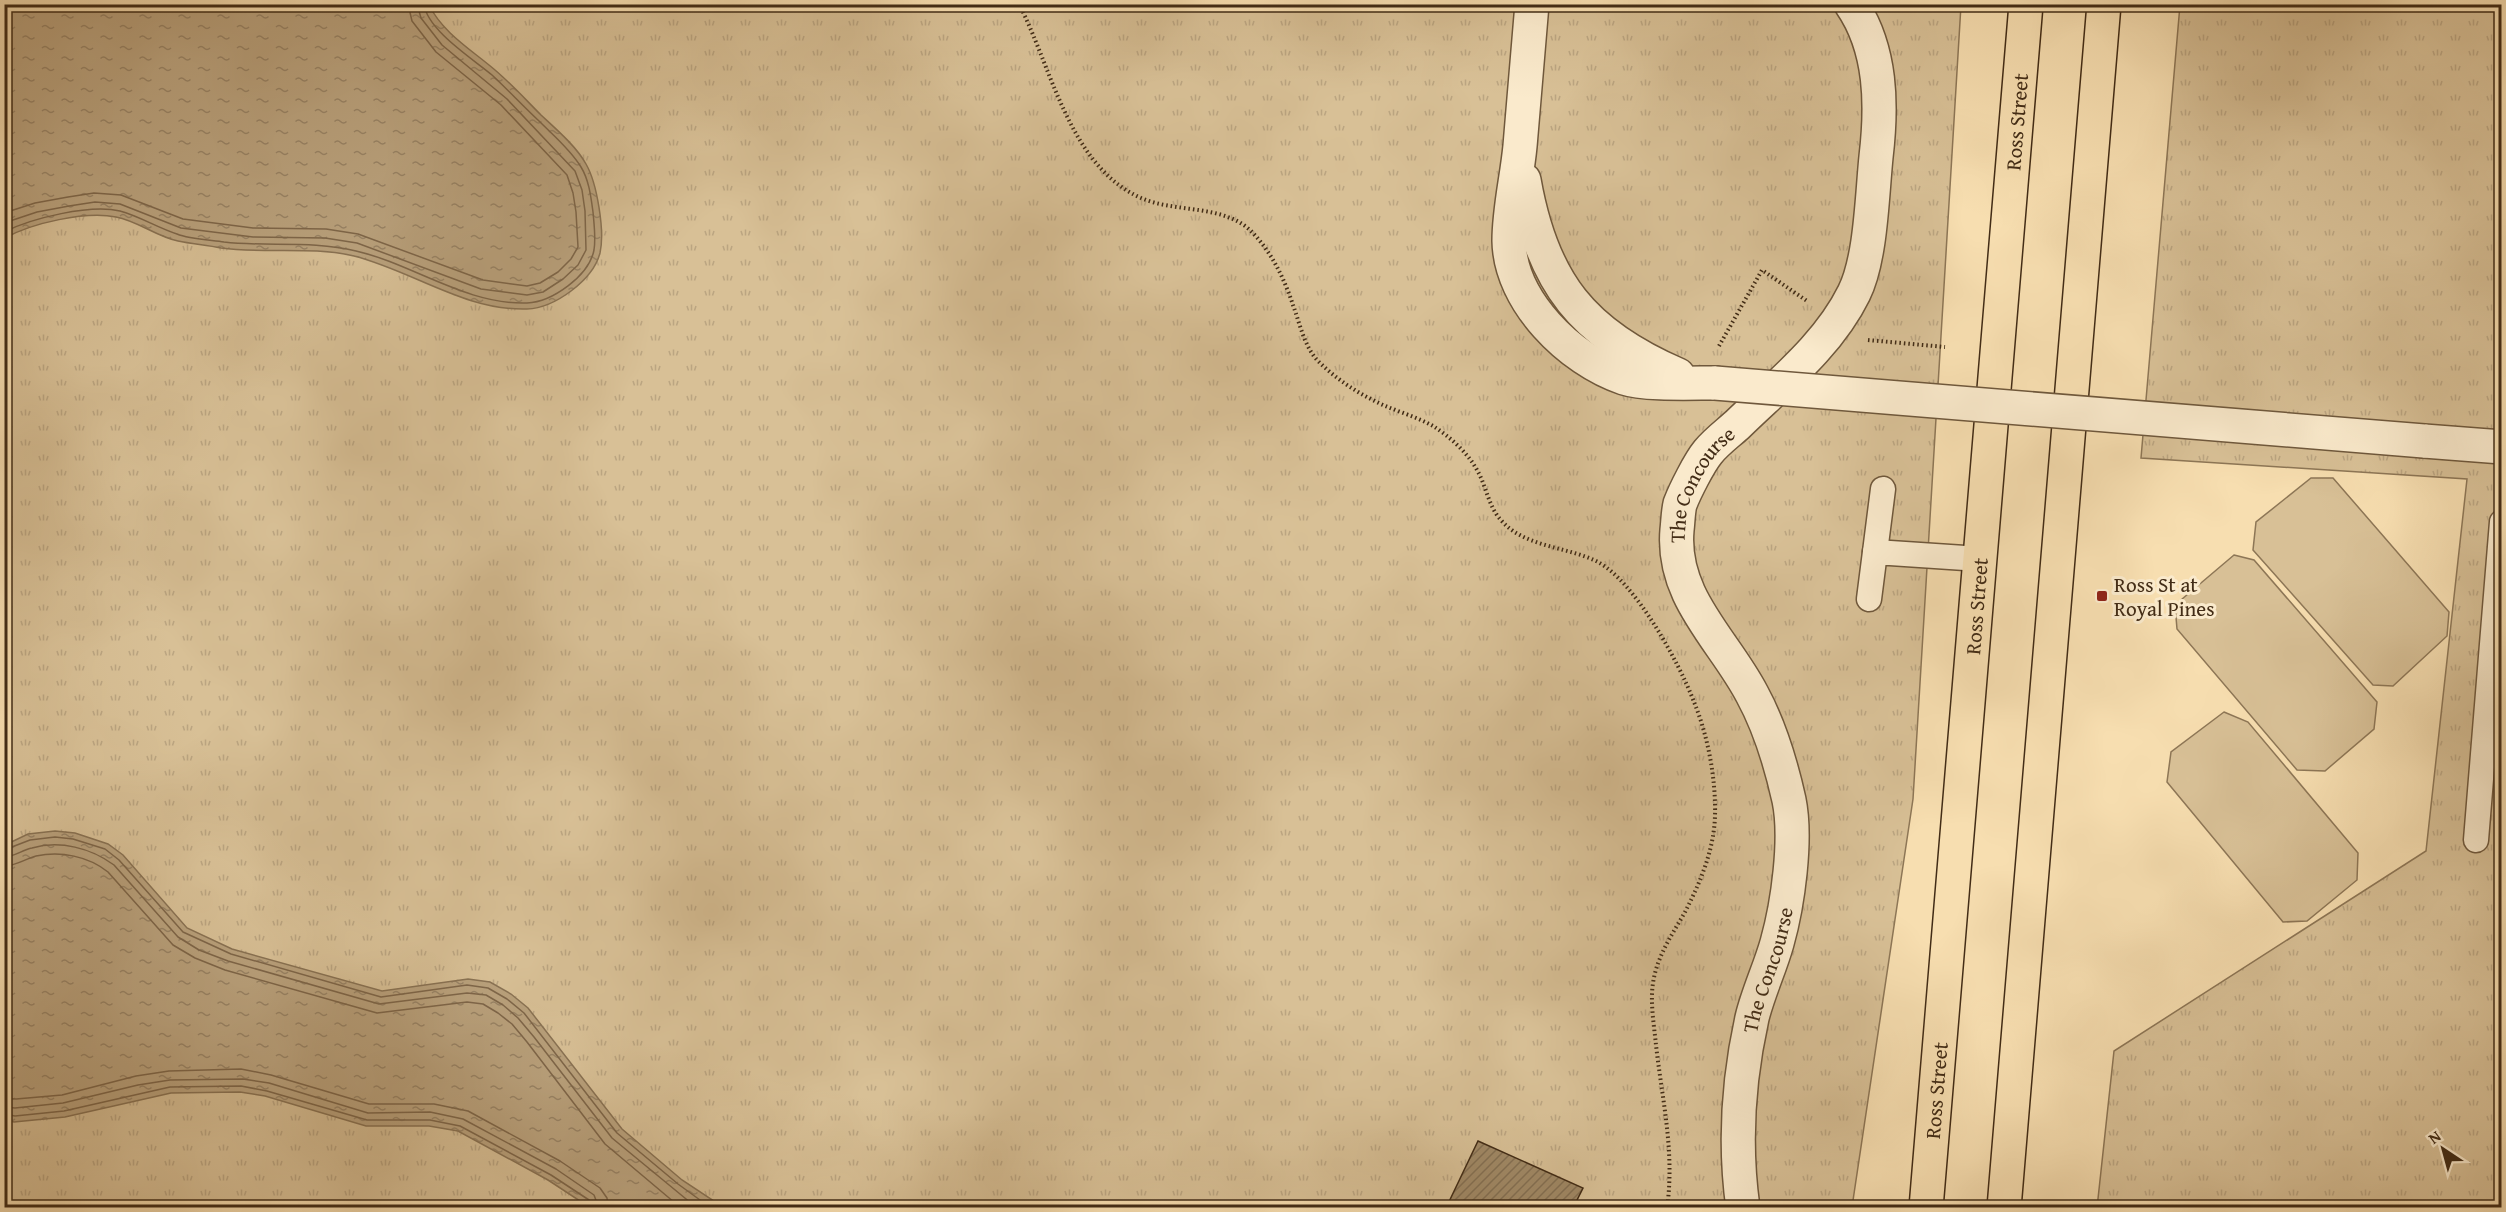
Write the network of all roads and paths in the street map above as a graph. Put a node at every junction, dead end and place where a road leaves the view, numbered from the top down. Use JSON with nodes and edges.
{"nodes":[{"id":1,"x":1019,"y":4,"type":"edge"},
{"id":2,"x":1532,"y":4,"type":"edge"},
{"id":3,"x":1851,"y":4,"type":"edge"},
{"id":4,"x":2026,"y":4,"type":"edge"},
{"id":5,"x":2104,"y":4,"type":"edge"},
{"id":6,"x":1810,"y":303,"type":"dead end"},
{"id":7,"x":1858,"y":340,"type":"dead end"},
{"id":8,"x":1945,"y":347,"type":"dead end"},
{"id":9,"x":1718,"y":349,"type":"dead end"},
{"id":10,"x":2502,"y":447,"type":"edge"},
{"id":11,"x":1883,"y":489,"type":"dead end"},
{"id":12,"x":2502,"y":522,"type":"edge"},
{"id":13,"x":1875,"y":552,"type":"junction"},
{"id":14,"x":1980,"y":559,"type":"junction"},
{"id":15,"x":1869,"y":599,"type":"dead end"},
{"id":16,"x":2476,"y":840,"type":"dead end"},
{"id":17,"x":1667,"y":1208,"type":"edge"},
{"id":18,"x":1743,"y":1208,"type":"edge"},
{"id":19,"x":1926,"y":1208,"type":"edge"},
{"id":20,"x":2004,"y":1208,"type":"edge"}],
"edges":[{"from":1,"to":17,"type":"path"},
{"from":2,"to":10,"type":"street","bridge":true},
{"from":3,"to":18,"type":"street","name":"The Concourse"},
{"from":4,"to":14,"type":"main road","name":"Ross Street"},
{"from":5,"to":20,"type":"main road"},
{"from":6,"to":9,"type":"path"},
{"from":7,"to":8,"type":"path"},
{"from":11,"to":13,"type":"lane"},
{"from":12,"to":16,"type":"lane"},
{"from":13,"to":14,"type":"lane"},
{"from":13,"to":15,"type":"lane"},
{"from":14,"to":19,"type":"main road","name":"Ross Street"}]}
